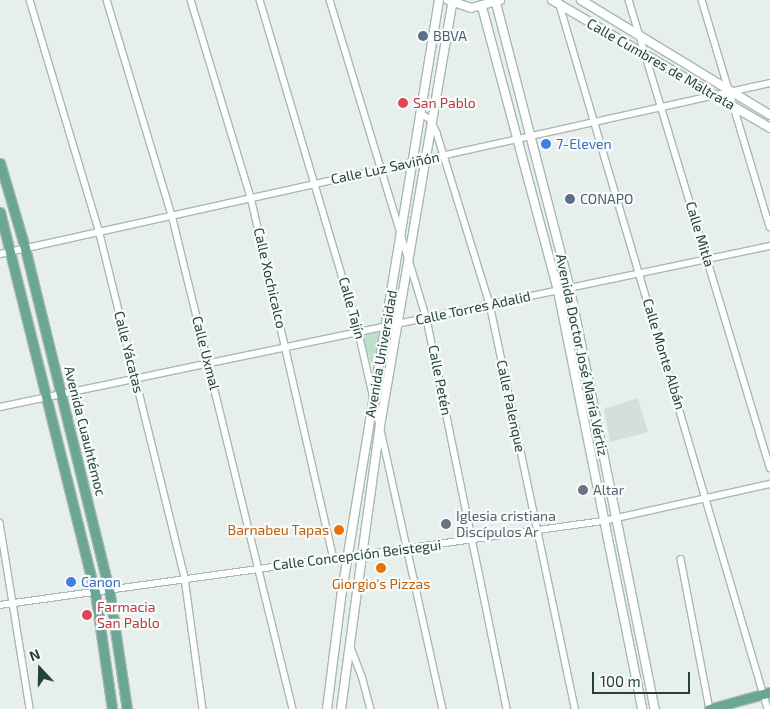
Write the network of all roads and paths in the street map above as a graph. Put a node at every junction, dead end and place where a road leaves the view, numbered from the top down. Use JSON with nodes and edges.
{"nodes":[{"id":1,"x":30,"y":0,"type":"edge"},
{"id":2,"x":107,"y":0,"type":"edge"},
{"id":3,"x":191,"y":0,"type":"edge"},
{"id":4,"x":260,"y":0,"type":"edge"},
{"id":5,"x":330,"y":0,"type":"edge"},
{"id":6,"x":439,"y":0,"type":"edge"},
{"id":7,"x":581,"y":0,"type":"edge"},
{"id":8,"x":629,"y":0,"type":"edge"},
{"id":9,"x":702,"y":0,"type":"edge"},
{"id":10,"x":557,"y":1,"type":"edge"},
{"id":11,"x":450,"y":2,"type":"edge"},
{"id":12,"x":498,"y":2,"type":"edge"},
{"id":13,"x":482,"y":7,"type":"junction"},
{"id":14,"x":640,"y":36,"type":"junction"},
{"id":15,"x":646,"y":54,"type":"junction"},
{"id":16,"x":770,"y":83,"type":"edge"},
{"id":17,"x":729,"y":90,"type":"junction"},
{"id":18,"x":716,"y":94,"type":"junction"},
{"id":19,"x":733,"y":105,"type":"junction"},
{"id":20,"x":660,"y":106,"type":"junction"},
{"id":21,"x":420,"y":113,"type":"junction"},
{"id":22,"x":770,"y":114,"type":"edge"},
{"id":23,"x":430,"y":120,"type":"junction"},
{"id":24,"x":595,"y":122,"type":"junction"},
{"id":25,"x":770,"y":128,"type":"edge"},
{"id":26,"x":530,"y":136,"type":"junction"},
{"id":27,"x":518,"y":139,"type":"junction"},
{"id":28,"x":445,"y":155,"type":"junction"},
{"id":29,"x":424,"y":159,"type":"junction"},
{"id":30,"x":414,"y":162,"type":"junction"},
{"id":31,"x":0,"y":163,"type":"edge"},
{"id":32,"x":380,"y":169,"type":"junction"},
{"id":33,"x":316,"y":183,"type":"junction"},
{"id":34,"x":251,"y":197,"type":"junction"},
{"id":35,"x":0,"y":212,"type":"edge"},
{"id":36,"x":172,"y":215,"type":"junction"},
{"id":37,"x":770,"y":227,"type":"edge"},
{"id":38,"x":99,"y":230,"type":"junction"},
{"id":39,"x":401,"y":233,"type":"junction"},
{"id":40,"x":770,"y":246,"type":"edge"},
{"id":41,"x":26,"y":248,"type":"junction"},
{"id":42,"x":12,"y":251,"type":"junction"},
{"id":43,"x":0,"y":254,"type":"edge"},
{"id":44,"x":408,"y":257,"type":"junction"},
{"id":45,"x":708,"y":260,"type":"junction"},
{"id":46,"x":640,"y":274,"type":"junction"},
{"id":47,"x":570,"y":288,"type":"junction"},
{"id":48,"x":558,"y":291,"type":"junction"},
{"id":49,"x":490,"y":304,"type":"junction"},
{"id":50,"x":427,"y":318,"type":"junction"},
{"id":51,"x":397,"y":324,"type":"junction"},
{"id":52,"x":386,"y":327,"type":"junction"},
{"id":53,"x":359,"y":332,"type":"junction"},
{"id":54,"x":286,"y":347,"type":"junction"},
{"id":55,"x":208,"y":362,"type":"junction"},
{"id":56,"x":136,"y":380,"type":"junction"},
{"id":57,"x":374,"y":394,"type":"junction"},
{"id":58,"x":62,"y":395,"type":"junction"},
{"id":59,"x":48,"y":398,"type":"junction"},
{"id":60,"x":0,"y":407,"type":"edge"},
{"id":61,"x":380,"y":426,"type":"junction"},
{"id":62,"x":770,"y":468,"type":"edge"},
{"id":63,"x":770,"y":484,"type":"edge"},
{"id":64,"x":708,"y":499,"type":"junction"},
{"id":65,"x":616,"y":519,"type":"junction"},
{"id":66,"x":603,"y":521,"type":"junction"},
{"id":67,"x":0,"y":523,"type":"edge"},
{"id":68,"x":537,"y":531,"type":"junction"},
{"id":69,"x":472,"y":541,"type":"junction"},
{"id":70,"x":406,"y":550,"type":"junction"},
{"id":71,"x":348,"y":556,"type":"junction"},
{"id":72,"x":361,"y":556,"type":"junction"},
{"id":73,"x":334,"y":559,"type":"junction"},
{"id":74,"x":681,"y":559,"type":"dead end"},
{"id":75,"x":260,"y":567,"type":"junction"},
{"id":76,"x":185,"y":578,"type":"junction"},
{"id":77,"x":109,"y":589,"type":"junction"},
{"id":78,"x":95,"y":592,"type":"junction"},
{"id":79,"x":15,"y":603,"type":"junction"},
{"id":80,"x":0,"y":605,"type":"edge"},
{"id":81,"x":350,"y":645,"type":"junction"},
{"id":82,"x":768,"y":692,"type":"edge"},
{"id":83,"x":30,"y":709,"type":"edge"},
{"id":84,"x":112,"y":709,"type":"edge"},
{"id":85,"x":127,"y":709,"type":"edge"},
{"id":86,"x":202,"y":709,"type":"edge"},
{"id":87,"x":292,"y":709,"type":"edge"},
{"id":88,"x":327,"y":709,"type":"edge"},
{"id":89,"x":341,"y":709,"type":"edge"},
{"id":90,"x":371,"y":709,"type":"edge"},
{"id":91,"x":443,"y":709,"type":"edge"},
{"id":92,"x":507,"y":709,"type":"edge"},
{"id":93,"x":575,"y":709,"type":"edge"},
{"id":94,"x":642,"y":709,"type":"edge"},
{"id":95,"x":655,"y":709,"type":"edge"},
{"id":96,"x":712,"y":709,"type":"edge"},
{"id":97,"x":768,"y":709,"type":"edge"}],
"edges":[{"from":1,"to":38,"type":"street","name":"Calle Yácatas"},
{"from":2,"to":36,"type":"street","name":"Calle Uxmal"},
{"from":3,"to":34,"type":"street","name":"Calle Xochicalco"},
{"from":4,"to":33,"type":"street","name":"Calle Tajín"},
{"from":5,"to":32,"type":"street","name":"Calle Petén"},
{"from":6,"to":21,"type":"main road","name":"Avenida Universidad"},
{"from":7,"to":14,"type":"main road","name":"Calle Cumbres de Maltrata"},
{"from":8,"to":14,"type":"street","name":"Calle Mitla"},
{"from":9,"to":17,"type":"street"},
{"from":10,"to":15,"type":"main road","name":"Calle Cumbres de Maltrata"},
{"from":10,"to":24,"type":"street","name":"Calle Monte Albán"},
{"from":11,"to":13,"type":"main road"},
{"from":11,"to":23,"type":"main road","name":"Avenida Universidad"},
{"from":12,"to":13,"type":"main road"},
{"from":12,"to":26,"type":"main road","name":"Avenida Doctor José María Vértiz"},
{"from":13,"to":27,"type":"main road","name":"Avenida Doctor José María Vértiz"},
{"from":14,"to":15,"type":"street","name":"Calle Mitla"},
{"from":14,"to":17,"type":"main road","name":"Calle Cumbres de Maltrata"},
{"from":15,"to":18,"type":"main road","name":"Calle Cumbres de Maltrata"},
{"from":15,"to":20,"type":"street","name":"Calle Mitla"},
{"from":16,"to":17,"type":"street","name":"Calle Luz Saviñón"},
{"from":17,"to":18,"type":"street","name":"Calle Luz Saviñón"},
{"from":17,"to":19,"type":"street"},
{"from":17,"to":22,"type":"main road","name":"Calle Cumbres de Maltrata"},
{"from":18,"to":19,"type":"main road","name":"Calle Cumbres de Maltrata"},
{"from":18,"to":20,"type":"street","name":"Calle Luz Saviñón"},
{"from":19,"to":25,"type":"main road","name":"Calle Cumbres de Maltrata"},
{"from":19,"to":37,"type":"street"},
{"from":20,"to":24,"type":"street","name":"Calle Luz Saviñón"},
{"from":20,"to":45,"type":"street","name":"Calle Mitla"},
{"from":21,"to":23,"type":"street"},
{"from":21,"to":30,"type":"main road","name":"Avenida Universidad"},
{"from":23,"to":28,"type":"street","name":"Calle Palenque"},
{"from":23,"to":29,"type":"main road","name":"Avenida Universidad"},
{"from":24,"to":26,"type":"street","name":"Calle Luz Saviñón"},
{"from":24,"to":46,"type":"street","name":"Calle Monte Albán"},
{"from":26,"to":27,"type":"street","name":"Calle Luz Saviñón"},
{"from":26,"to":47,"type":"main road","name":"Avenida Doctor José María Vértiz"},
{"from":27,"to":28,"type":"street","name":"Calle Luz Saviñón"},
{"from":27,"to":48,"type":"main road","name":"Avenida Doctor José María Vértiz"},
{"from":28,"to":29,"type":"street","name":"Calle Luz Saviñón"},
{"from":28,"to":49,"type":"street","name":"Calle Palenque"},
{"from":29,"to":30,"type":"street","name":"Calle Luz Saviñón"},
{"from":29,"to":44,"type":"main road","name":"Avenida Universidad"},
{"from":30,"to":32,"type":"street","name":"Calle Luz Saviñón"},
{"from":30,"to":39,"type":"main road","name":"Avenida Universidad"},
{"from":31,"to":41,"type":"main road","name":"Avenida Cuauhtémoc"},
{"from":32,"to":33,"type":"street","name":"Calle Luz Saviñón"},
{"from":32,"to":39,"type":"street","name":"Calle Petén"},
{"from":33,"to":34,"type":"street","name":"Calle Luz Saviñón"},
{"from":33,"to":53,"type":"street","name":"Calle Tajín"},
{"from":34,"to":36,"type":"street","name":"Calle Luz Saviñón"},
{"from":34,"to":54,"type":"street","name":"Calle Xochicalco"},
{"from":35,"to":42,"type":"main road","name":"Avenida Cuauhtémoc"},
{"from":36,"to":38,"type":"street","name":"Calle Luz Saviñón"},
{"from":36,"to":55,"type":"street","name":"Calle Uxmal"},
{"from":38,"to":41,"type":"street","name":"Calle Luz Saviñón"},
{"from":38,"to":56,"type":"street","name":"Calle Yácatas"},
{"from":39,"to":44,"type":"street","name":"Calle Petén"},
{"from":39,"to":52,"type":"main road","name":"Avenida Universidad"},
{"from":40,"to":45,"type":"street","name":"Calle Torres Adalid"},
{"from":41,"to":42,"type":"street","name":"Calle Luz Saviñón"},
{"from":41,"to":58,"type":"main road","name":"Avenida Cuauhtémoc"},
{"from":42,"to":43,"type":"street","name":"Calle Luz Saviñón"},
{"from":42,"to":59,"type":"main road","name":"Avenida Cuauhtémoc"},
{"from":44,"to":50,"type":"street","name":"Calle Petén"},
{"from":44,"to":51,"type":"main road","name":"Avenida Universidad"},
{"from":45,"to":46,"type":"street","name":"Calle Torres Adalid"},
{"from":45,"to":62,"type":"street","name":"Calle Mitla"},
{"from":46,"to":47,"type":"street","name":"Calle Torres Adalid"},
{"from":46,"to":64,"type":"street","name":"Calle Monte Albán"},
{"from":47,"to":48,"type":"street","name":"Calle Torres Adalid"},
{"from":47,"to":65,"type":"main road","name":"Avenida Doctor José María Vértiz"},
{"from":48,"to":49,"type":"street","name":"Calle Torres Adalid"},
{"from":48,"to":66,"type":"main road","name":"Avenida Doctor José María Vértiz"},
{"from":49,"to":50,"type":"street","name":"Calle Torres Adalid"},
{"from":49,"to":68,"type":"street","name":"Calle Palenque"},
{"from":50,"to":51,"type":"street","name":"Calle Torres Adalid"},
{"from":50,"to":69,"type":"street","name":"Calle Petén"},
{"from":51,"to":52,"type":"street","name":"Calle Torres Adalid"},
{"from":51,"to":61,"type":"main road","name":"Avenida Universidad"},
{"from":52,"to":53,"type":"street","name":"Calle Torres Adalid"},
{"from":52,"to":57,"type":"main road","name":"Avenida Universidad"},
{"from":53,"to":54,"type":"street","name":"Calle Torres Adalid"},
{"from":53,"to":57,"type":"street","name":"Calle Tajín"},
{"from":54,"to":55,"type":"street","name":"Calle Torres Adalid"},
{"from":54,"to":73,"type":"street","name":"Calle Xochicalco"},
{"from":55,"to":56,"type":"street","name":"Calle Torres Adalid"},
{"from":55,"to":75,"type":"street","name":"Calle Uxmal"},
{"from":56,"to":58,"type":"street","name":"Calle Torres Adalid"},
{"from":56,"to":76,"type":"street","name":"Calle Yácatas"},
{"from":57,"to":61,"type":"street","name":"Calle Tajín"},
{"from":57,"to":71,"type":"main road","name":"Avenida Universidad"},
{"from":58,"to":59,"type":"street","name":"Calle Torres Adalid"},
{"from":58,"to":77,"type":"main road","name":"Avenida Cuauhtémoc"},
{"from":59,"to":60,"type":"street","name":"Calle Torres Adalid"},
{"from":59,"to":78,"type":"main road","name":"Avenida Cuauhtémoc"},
{"from":61,"to":70,"type":"street","name":"Calle Tajín"},
{"from":61,"to":72,"type":"main road","name":"Avenida Universidad"},
{"from":63,"to":64,"type":"street","name":"Calle Concepción Beistegui"},
{"from":64,"to":65,"type":"street","name":"Calle Concepción Beistegui"},
{"from":64,"to":82,"type":"street","name":"Calle Monte Albán"},
{"from":65,"to":66,"type":"street","name":"Calle Concepción Beistegui"},
{"from":65,"to":95,"type":"main road","name":"Avenida Doctor José María Vértiz"},
{"from":66,"to":68,"type":"street","name":"Calle Concepción Beistegui"},
{"from":66,"to":94,"type":"main road","name":"Avenida Doctor José María Vértiz"},
{"from":67,"to":79,"type":"street"},
{"from":68,"to":69,"type":"street","name":"Calle Concepción Beistegui"},
{"from":68,"to":93,"type":"street","name":"Calle Palenque"},
{"from":69,"to":70,"type":"street","name":"Calle Concepción Beistegui"},
{"from":69,"to":92,"type":"street","name":"Calle Petén"},
{"from":70,"to":72,"type":"street","name":"Calle Concepción Beistegui"},
{"from":70,"to":91,"type":"street","name":"Calle Tajín"},
{"from":71,"to":72,"type":"street","name":"Calle Concepción Beistegui"},
{"from":71,"to":73,"type":"street","name":"Calle Concepción Beistegui"},
{"from":71,"to":88,"type":"main road","name":"Avenida Universidad"},
{"from":72,"to":81,"type":"main road","name":"Avenida Universidad"},
{"from":73,"to":75,"type":"street","name":"Calle Concepción Beistegui"},
{"from":74,"to":96,"type":"street"},
{"from":75,"to":76,"type":"street","name":"Calle Concepción Beistegui"},
{"from":75,"to":87,"type":"street","name":"Calle Uxmal"},
{"from":76,"to":77,"type":"street","name":"Calle Concepción Beistegui"},
{"from":76,"to":86,"type":"street","name":"Calle Yácatas"},
{"from":77,"to":78,"type":"street","name":"Calle Concepción Beistegui"},
{"from":77,"to":85,"type":"main road","name":"Avenida Cuauhtémoc"},
{"from":78,"to":79,"type":"street","name":"Calle Concepción Beistegui"},
{"from":78,"to":84,"type":"main road","name":"Avenida Cuauhtémoc"},
{"from":79,"to":80,"type":"street","name":"Calle Concepción Beistegui"},
{"from":79,"to":83,"type":"street"},
{"from":81,"to":89,"type":"main road","name":"Avenida Universidad"},
{"from":81,"to":90,"type":"street"},
{"from":82,"to":96,"type":"main road"},
{"from":82,"to":97,"type":"street","name":"Calle Monte Albán"}]}
